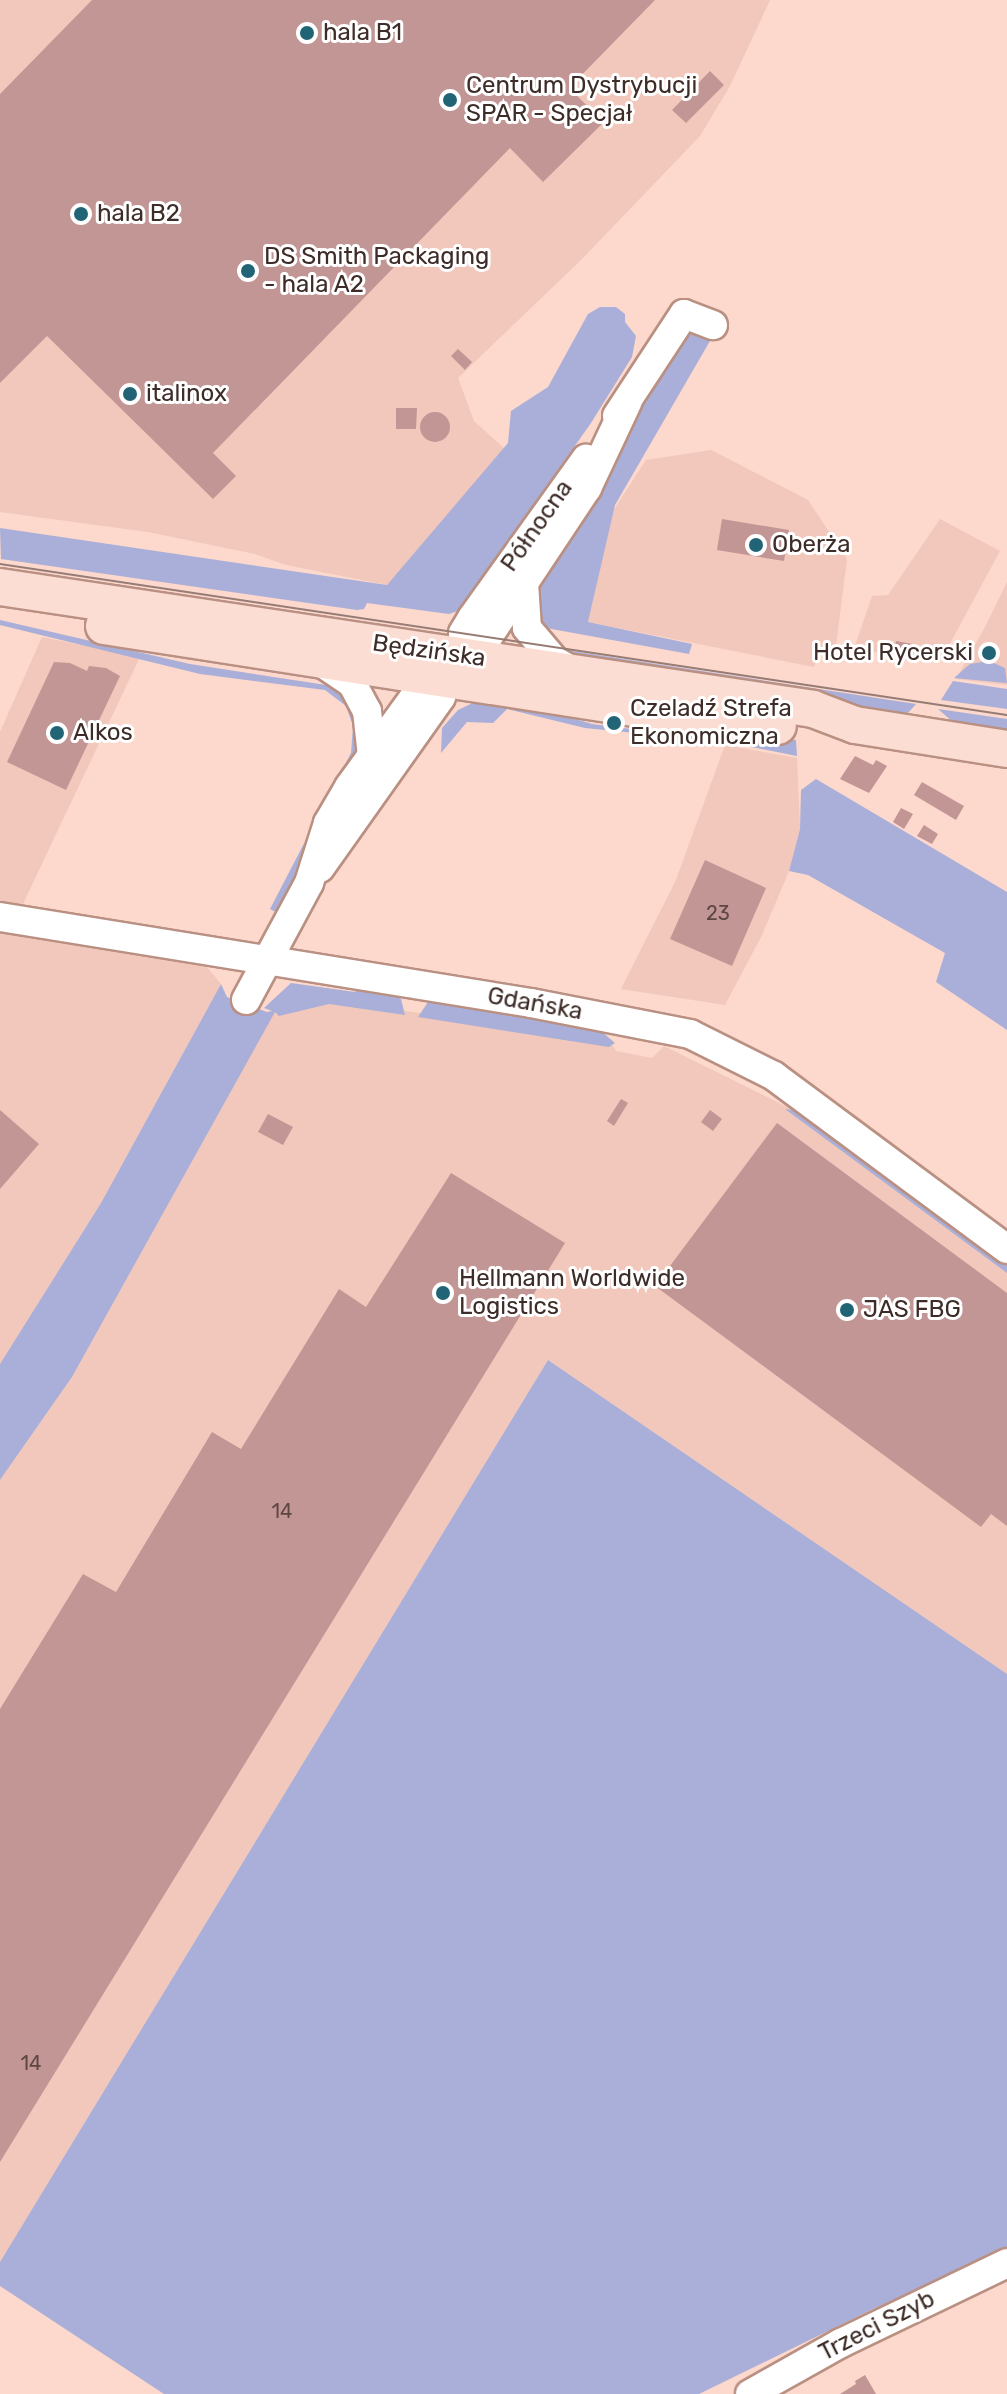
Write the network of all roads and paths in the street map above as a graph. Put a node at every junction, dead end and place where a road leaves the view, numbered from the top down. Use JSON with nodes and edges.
{"nodes":[{"id":1,"x":713,"y":325,"type":"dead end"},
{"id":2,"x":627,"y":403,"type":"junction"},
{"id":3,"x":524,"y":583,"type":"junction"},
{"id":4,"x":0,"y":587,"type":"edge"},
{"id":5,"x":0,"y":604,"type":"edge"},
{"id":6,"x":318,"y":661,"type":"junction"},
{"id":7,"x":452,"y":667,"type":"junction"},
{"id":8,"x":576,"y":673,"type":"junction"},
{"id":9,"x":855,"y":725,"type":"junction"},
{"id":10,"x":1007,"y":749,"type":"edge"},
{"id":11,"x":372,"y":756,"type":"junction"},
{"id":12,"x":309,"y":883,"type":"junction"},
{"id":13,"x":0,"y":917,"type":"edge"},
{"id":14,"x":268,"y":959,"type":"junction"},
{"id":15,"x":246,"y":1000,"type":"dead end"},
{"id":16,"x":1007,"y":1249,"type":"edge"},
{"id":17,"x":1007,"y":2263,"type":"edge"},
{"id":18,"x":750,"y":2394,"type":"edge"}],
"edges":[{"from":1,"to":2,"type":"street","name":"Północna"},
{"from":2,"to":3,"type":"street","name":"Północna"},
{"from":2,"to":7,"type":"street","name":"Północna"},
{"from":3,"to":7,"type":"street","name":"Północna"},
{"from":3,"to":8,"type":"street"},
{"from":4,"to":7,"type":"main road","name":"Będzińska"},
{"from":5,"to":6,"type":"main road","name":"Będzińska"},
{"from":6,"to":7,"type":"main road","name":"Będzińska"},
{"from":6,"to":11,"type":"street"},
{"from":7,"to":8,"type":"main road","name":"Będzińska"},
{"from":7,"to":9,"type":"main road","name":"Będzińska"},
{"from":7,"to":11,"type":"street","name":"Północna"},
{"from":7,"to":12,"type":"street","name":"Północna"},
{"from":8,"to":9,"type":"main road","name":"Będzińska"},
{"from":9,"to":10,"type":"main road","name":"Będzińska"},
{"from":11,"to":12,"type":"street","name":"Północna"},
{"from":12,"to":14,"type":"street","name":"Północna"},
{"from":13,"to":14,"type":"street","name":"Gdańska"},
{"from":14,"to":15,"type":"street","name":"Północna"},
{"from":14,"to":16,"type":"street","name":"Gdańska"},
{"from":17,"to":18,"type":"street","name":"Trzeci Szyb"}]}
